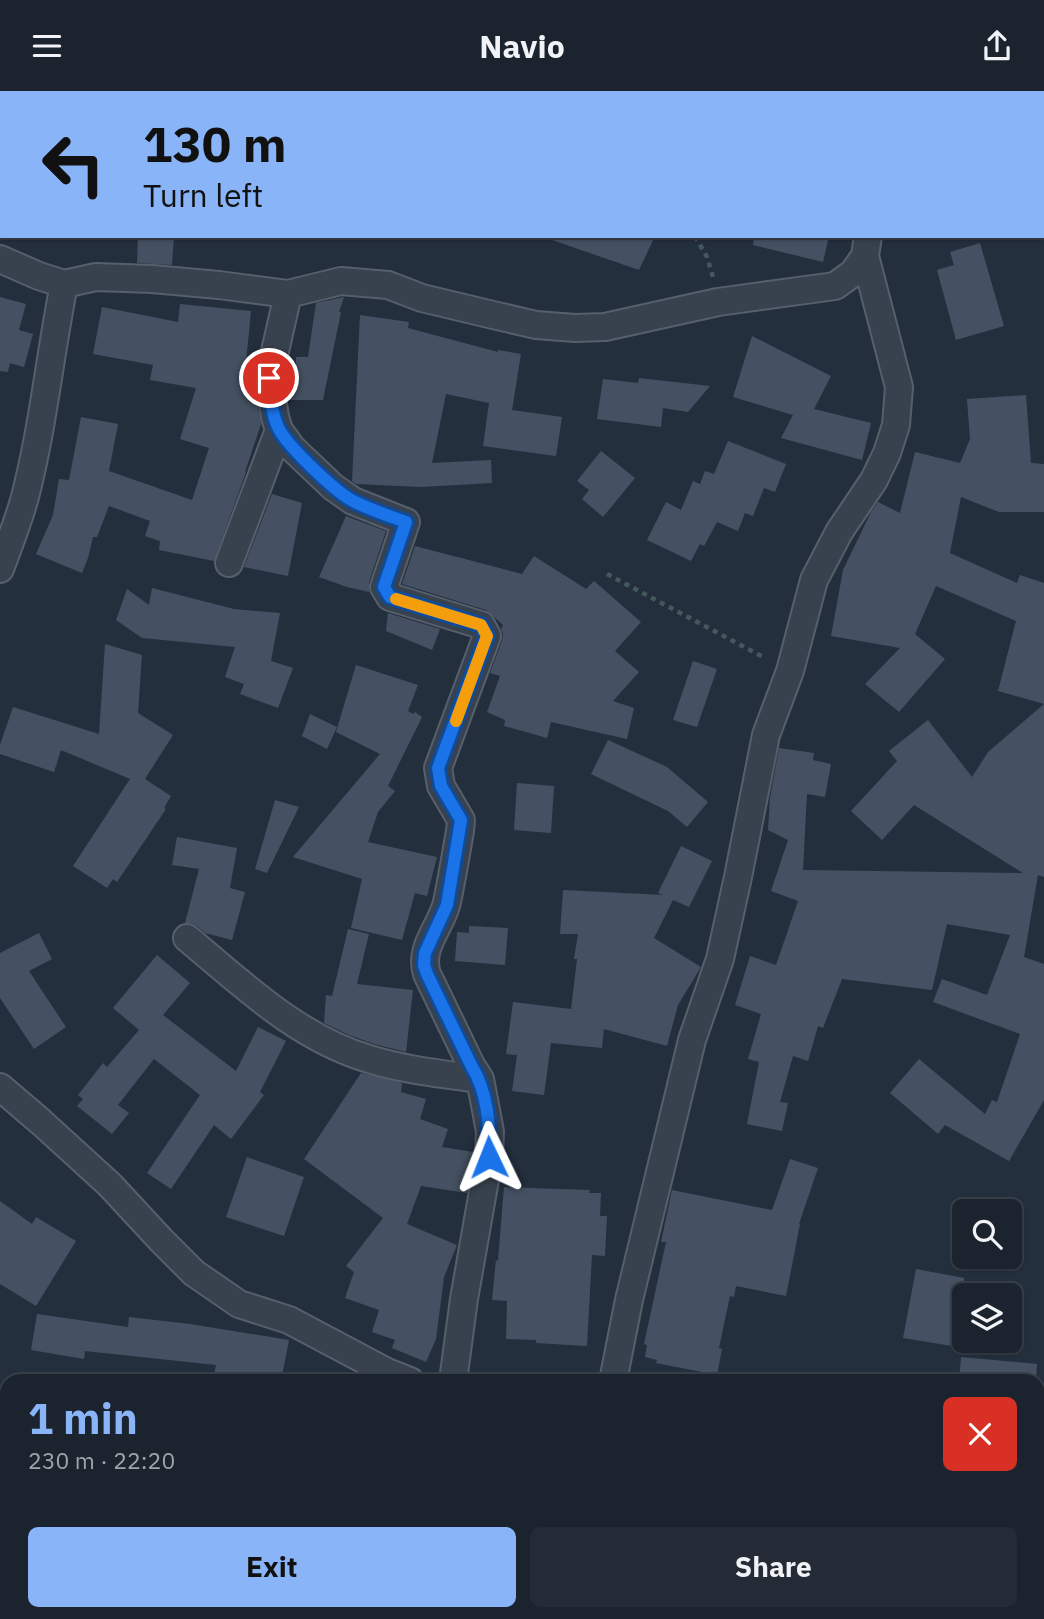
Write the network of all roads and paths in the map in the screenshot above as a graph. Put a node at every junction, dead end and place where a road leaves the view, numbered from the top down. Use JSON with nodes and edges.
{"nodes":[{"id":1,"x":696,"y":238,"type":"edge"},
{"id":2,"x":866,"y":246,"type":"edge"},
{"id":3,"x":0,"y":259,"type":"edge"},
{"id":4,"x":64,"y":284,"type":"junction"},
{"id":5,"x":288,"y":294,"type":"junction"},
{"id":6,"x":718,"y":302,"type":"junction"},
{"id":7,"x":279,"y":430,"type":"junction"},
{"id":8,"x":229,"y":563,"type":"dead end"},
{"id":9,"x":0,"y":569,"type":"edge"},
{"id":10,"x":607,"y":575,"type":"dead end"},
{"id":11,"x":790,"y":671,"type":"junction"},
{"id":12,"x":187,"y":938,"type":"dead end"},
{"id":13,"x":480,"y":1079,"type":"junction"},
{"id":14,"x":0,"y":1087,"type":"edge"},
{"id":15,"x":392,"y":1374,"type":"edge"},
{"id":16,"x":454,"y":1374,"type":"edge"},
{"id":17,"x":614,"y":1374,"type":"edge"}],
"edges":[{"from":1,"to":6,"type":"path"},
{"from":2,"to":6,"type":"street"},
{"from":2,"to":11,"type":"street"},
{"from":3,"to":4,"type":"street"},
{"from":4,"to":5,"type":"street"},
{"from":4,"to":9,"type":"street"},
{"from":5,"to":6,"type":"street"},
{"from":5,"to":7,"type":"street"},
{"from":7,"to":8,"type":"street"},
{"from":7,"to":13,"type":"street"},
{"from":10,"to":11,"type":"path"},
{"from":11,"to":17,"type":"street"},
{"from":12,"to":13,"type":"street"},
{"from":13,"to":16,"type":"street"},
{"from":14,"to":15,"type":"street"}]}
